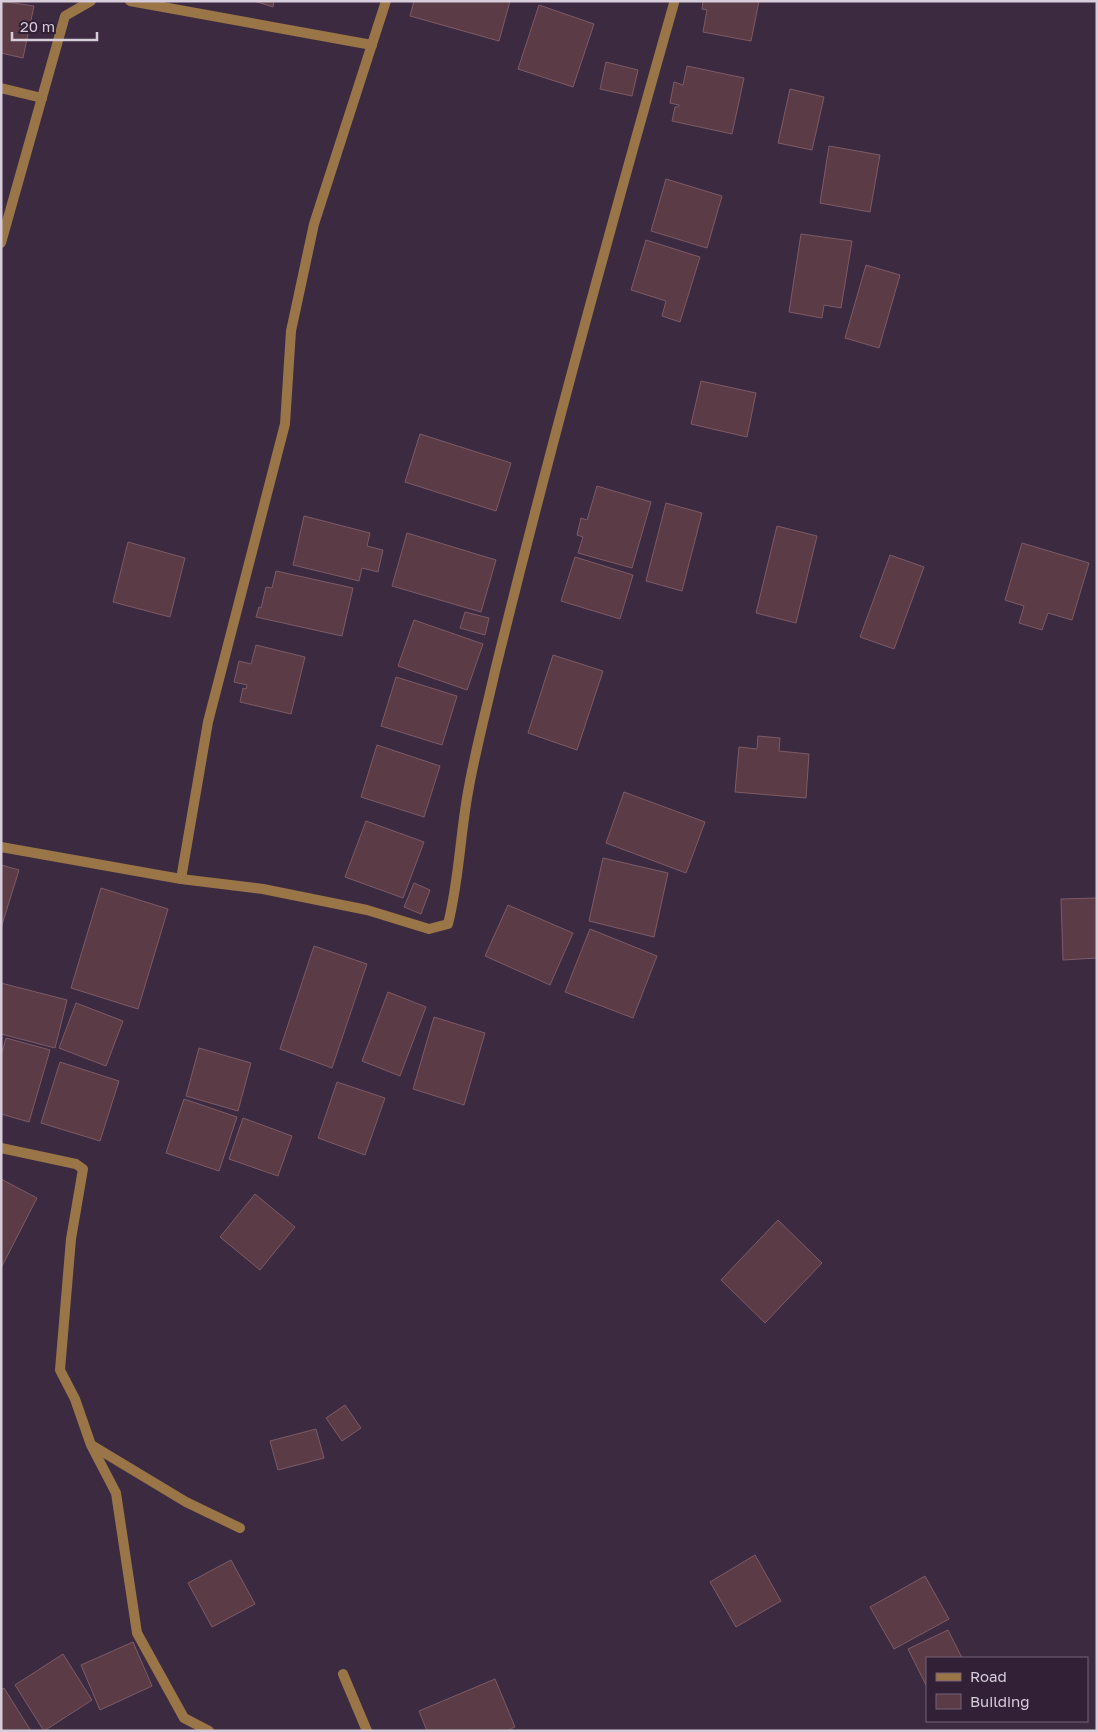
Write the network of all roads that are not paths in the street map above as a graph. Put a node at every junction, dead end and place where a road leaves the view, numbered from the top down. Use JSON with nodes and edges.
{"nodes":[{"id":1,"x":91,"y":1,"type":"edge"},
{"id":2,"x":130,"y":1,"type":"edge"},
{"id":3,"x":386,"y":1,"type":"edge"},
{"id":4,"x":674,"y":3,"type":"dead end"},
{"id":5,"x":372,"y":45,"type":"junction"},
{"id":6,"x":1,"y":88,"type":"edge"},
{"id":7,"x":42,"y":98,"type":"junction"},
{"id":8,"x":1,"y":243,"type":"edge"},
{"id":9,"x":1,"y":847,"type":"edge"},
{"id":10,"x":181,"y":878,"type":"junction"},
{"id":11,"x":1,"y":1148,"type":"edge"},
{"id":12,"x":91,"y":1445,"type":"junction"},
{"id":13,"x":240,"y":1528,"type":"dead end"},
{"id":14,"x":343,"y":1674,"type":"dead end"},
{"id":15,"x":209,"y":1731,"type":"edge"},
{"id":16,"x":367,"y":1731,"type":"edge"}],
"edges":[{"from":1,"to":7,"type":"street"},
{"from":2,"to":5,"type":"street"},
{"from":3,"to":5,"type":"street"},
{"from":4,"to":10,"type":"street"},
{"from":5,"to":10,"type":"street"},
{"from":6,"to":7,"type":"street"},
{"from":7,"to":8,"type":"street"},
{"from":9,"to":10,"type":"street"},
{"from":11,"to":12,"type":"street"},
{"from":12,"to":13,"type":"street"},
{"from":12,"to":15,"type":"street"},
{"from":14,"to":16,"type":"street"}]}
